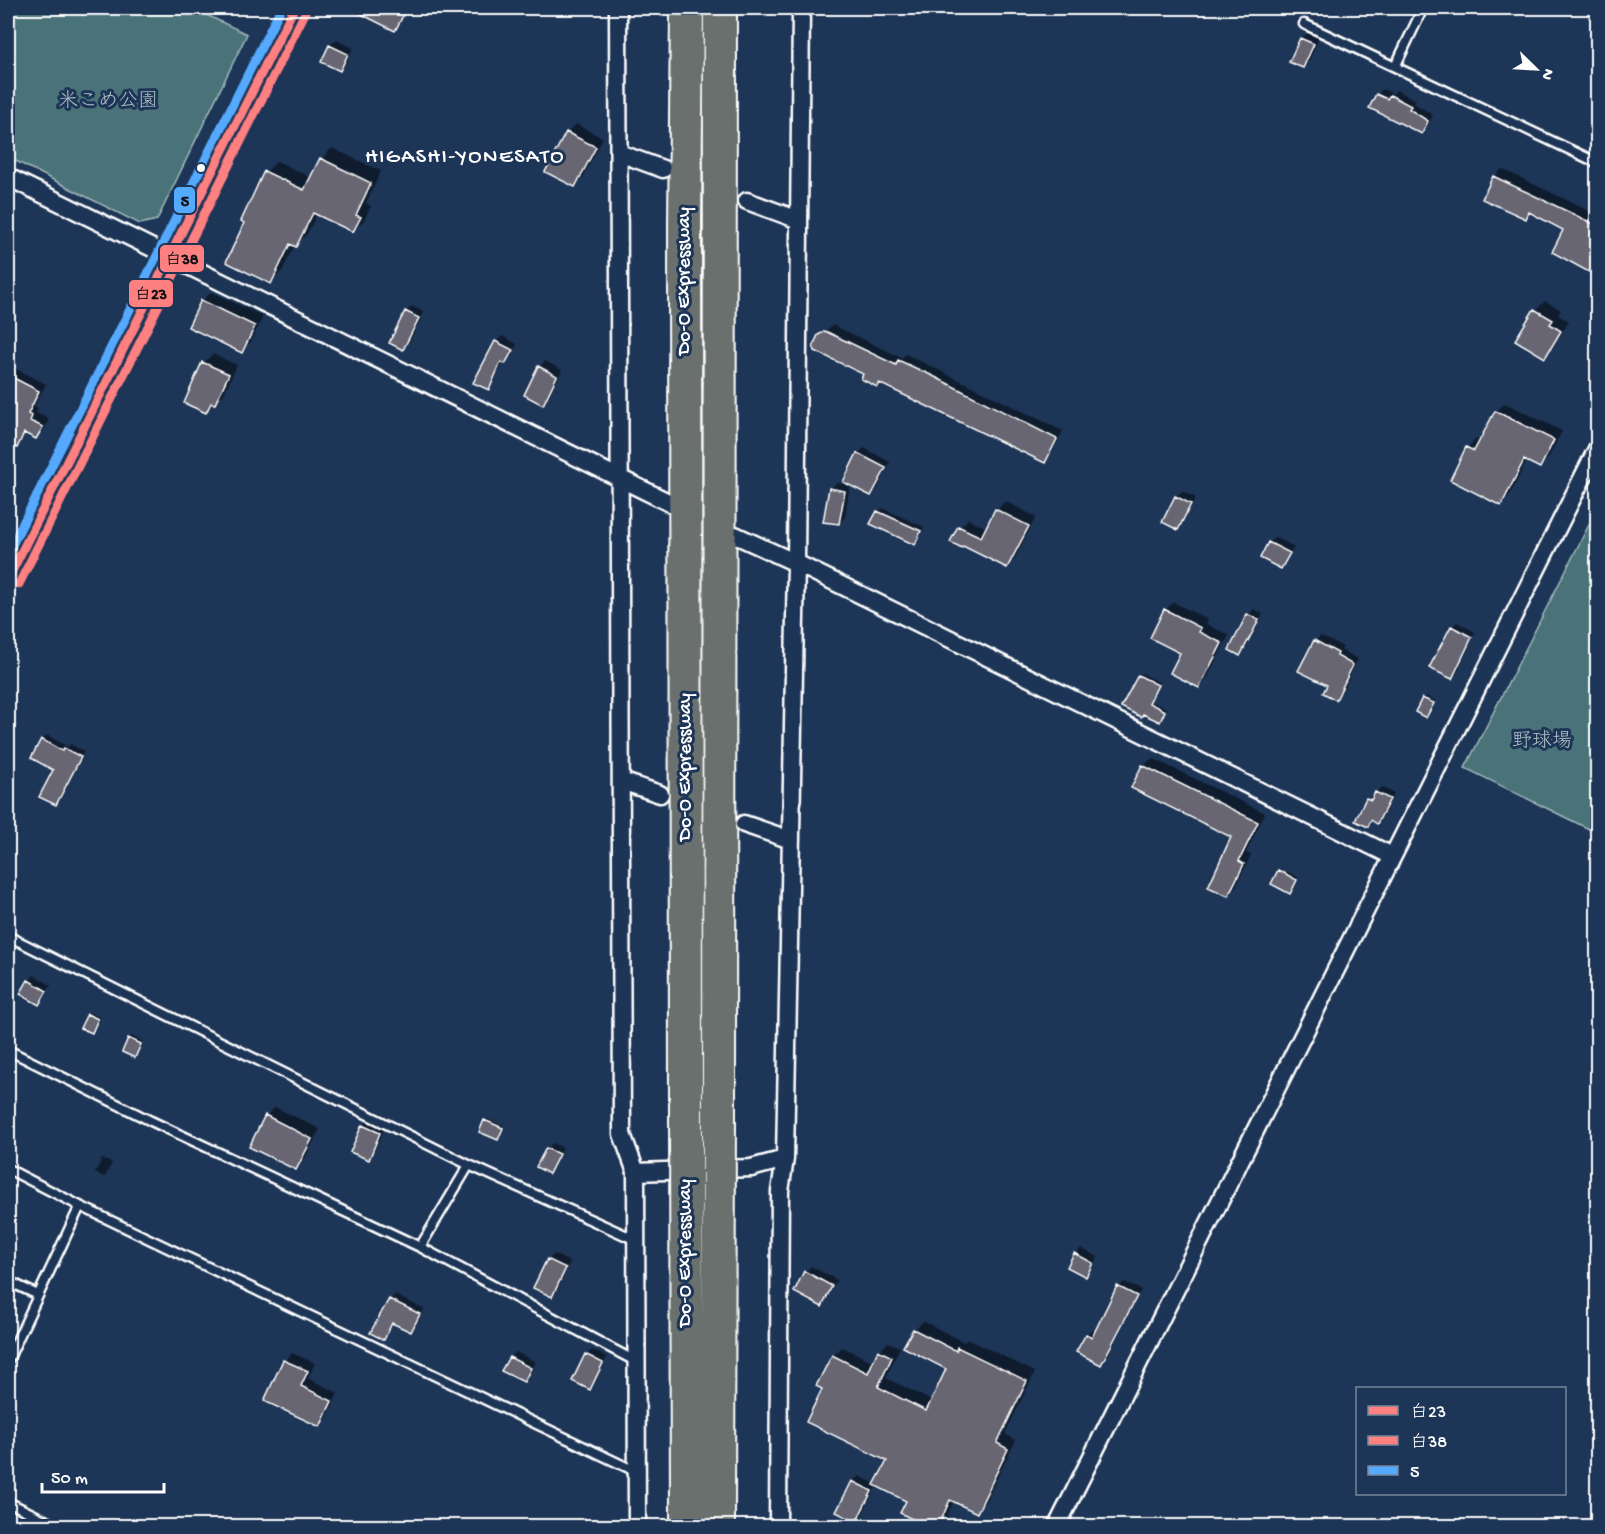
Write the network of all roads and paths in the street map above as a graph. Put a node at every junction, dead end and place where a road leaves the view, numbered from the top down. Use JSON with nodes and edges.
{"nodes":[{"id":1,"x":294,"y":8,"type":"edge"},
{"id":2,"x":618,"y":8,"type":"edge"},
{"id":3,"x":687,"y":8,"type":"edge"},
{"id":4,"x":720,"y":8,"type":"edge"},
{"id":5,"x":801,"y":8,"type":"edge"},
{"id":6,"x":1423,"y":8,"type":"edge"},
{"id":7,"x":1304,"y":24,"type":"dead end"},
{"id":8,"x":1395,"y":67,"type":"junction"},
{"id":9,"x":619,"y":153,"type":"junction"},
{"id":10,"x":1598,"y":163,"type":"edge"},
{"id":11,"x":663,"y":169,"type":"dead end"},
{"id":12,"x":8,"y":177,"type":"edge"},
{"id":13,"x":747,"y":201,"type":"dead end"},
{"id":14,"x":799,"y":220,"type":"junction"},
{"id":15,"x":168,"y":257,"type":"junction"},
{"id":16,"x":1598,"y":447,"type":"edge"},
{"id":17,"x":620,"y":478,"type":"junction"},
{"id":18,"x":674,"y":505,"type":"dead end"},
{"id":19,"x":735,"y":535,"type":"dead end"},
{"id":20,"x":796,"y":563,"type":"junction"},
{"id":21,"x":8,"y":579,"type":"edge"},
{"id":22,"x":621,"y":781,"type":"junction"},
{"id":23,"x":660,"y":794,"type":"tunnel mouth"},
{"id":24,"x":744,"y":824,"type":"tunnel mouth"},
{"id":25,"x":791,"y":840,"type":"junction"},
{"id":26,"x":1392,"y":856,"type":"junction"},
{"id":27,"x":8,"y":936,"type":"edge"},
{"id":28,"x":8,"y":1050,"type":"edge"},
{"id":29,"x":785,"y":1159,"type":"junction"},
{"id":30,"x":470,"y":1165,"type":"junction"},
{"id":31,"x":8,"y":1169,"type":"edge"},
{"id":32,"x":636,"y":1172,"type":"junction"},
{"id":33,"x":80,"y":1206,"type":"junction"},
{"id":34,"x":636,"y":1240,"type":"junction"},
{"id":35,"x":420,"y":1247,"type":"junction"},
{"id":36,"x":8,"y":1281,"type":"edge"},
{"id":37,"x":38,"y":1295,"type":"junction"},
{"id":38,"x":8,"y":1360,"type":"edge"},
{"id":39,"x":637,"y":1362,"type":"junction"},
{"id":40,"x":637,"y":1473,"type":"junction"},
{"id":41,"x":8,"y":1502,"type":"edge"},
{"id":42,"x":57,"y":1527,"type":"edge"},
{"id":43,"x":638,"y":1527,"type":"edge"},
{"id":44,"x":687,"y":1527,"type":"edge"},
{"id":45,"x":718,"y":1527,"type":"edge"},
{"id":46,"x":778,"y":1527,"type":"edge"},
{"id":47,"x":1056,"y":1527,"type":"edge"}],
"edges":[{"from":1,"to":15,"type":"main road"},
{"from":2,"to":9,"type":"street"},
{"from":3,"to":44,"type":"highway","name":"Do-O Expressway","bridge":true},
{"from":4,"to":45,"type":"highway","name":"Do-O Expressway","bridge":true},
{"from":5,"to":14,"type":"street"},
{"from":6,"to":8,"type":"lane"},
{"from":7,"to":8,"type":"lane"},
{"from":8,"to":10,"type":"lane"},
{"from":9,"to":11,"type":"street"},
{"from":9,"to":17,"type":"street"},
{"from":12,"to":15,"type":"street"},
{"from":13,"to":14,"type":"street"},
{"from":14,"to":20,"type":"street"},
{"from":15,"to":17,"type":"street"},
{"from":15,"to":21,"type":"main road"},
{"from":16,"to":26,"type":"street"},
{"from":17,"to":18,"type":"street"},
{"from":17,"to":22,"type":"street"},
{"from":19,"to":20,"type":"street"},
{"from":20,"to":25,"type":"street"},
{"from":20,"to":26,"type":"street"},
{"from":22,"to":23,"type":"street"},
{"from":22,"to":32,"type":"street"},
{"from":24,"to":25,"type":"street"},
{"from":25,"to":29,"type":"street"},
{"from":26,"to":47,"type":"street"},
{"from":27,"to":30,"type":"lane"},
{"from":28,"to":35,"type":"lane"},
{"from":29,"to":32,"type":"street"},
{"from":29,"to":46,"type":"street"},
{"from":30,"to":34,"type":"lane"},
{"from":30,"to":35,"type":"lane"},
{"from":31,"to":33,"type":"lane"},
{"from":32,"to":34,"type":"street"},
{"from":33,"to":37,"type":"lane"},
{"from":33,"to":40,"type":"lane"},
{"from":34,"to":39,"type":"street"},
{"from":35,"to":39,"type":"lane"},
{"from":36,"to":37,"type":"lane"},
{"from":37,"to":38,"type":"lane"},
{"from":39,"to":40,"type":"street"},
{"from":40,"to":43,"type":"street"},
{"from":41,"to":42,"type":"lane"}]}
